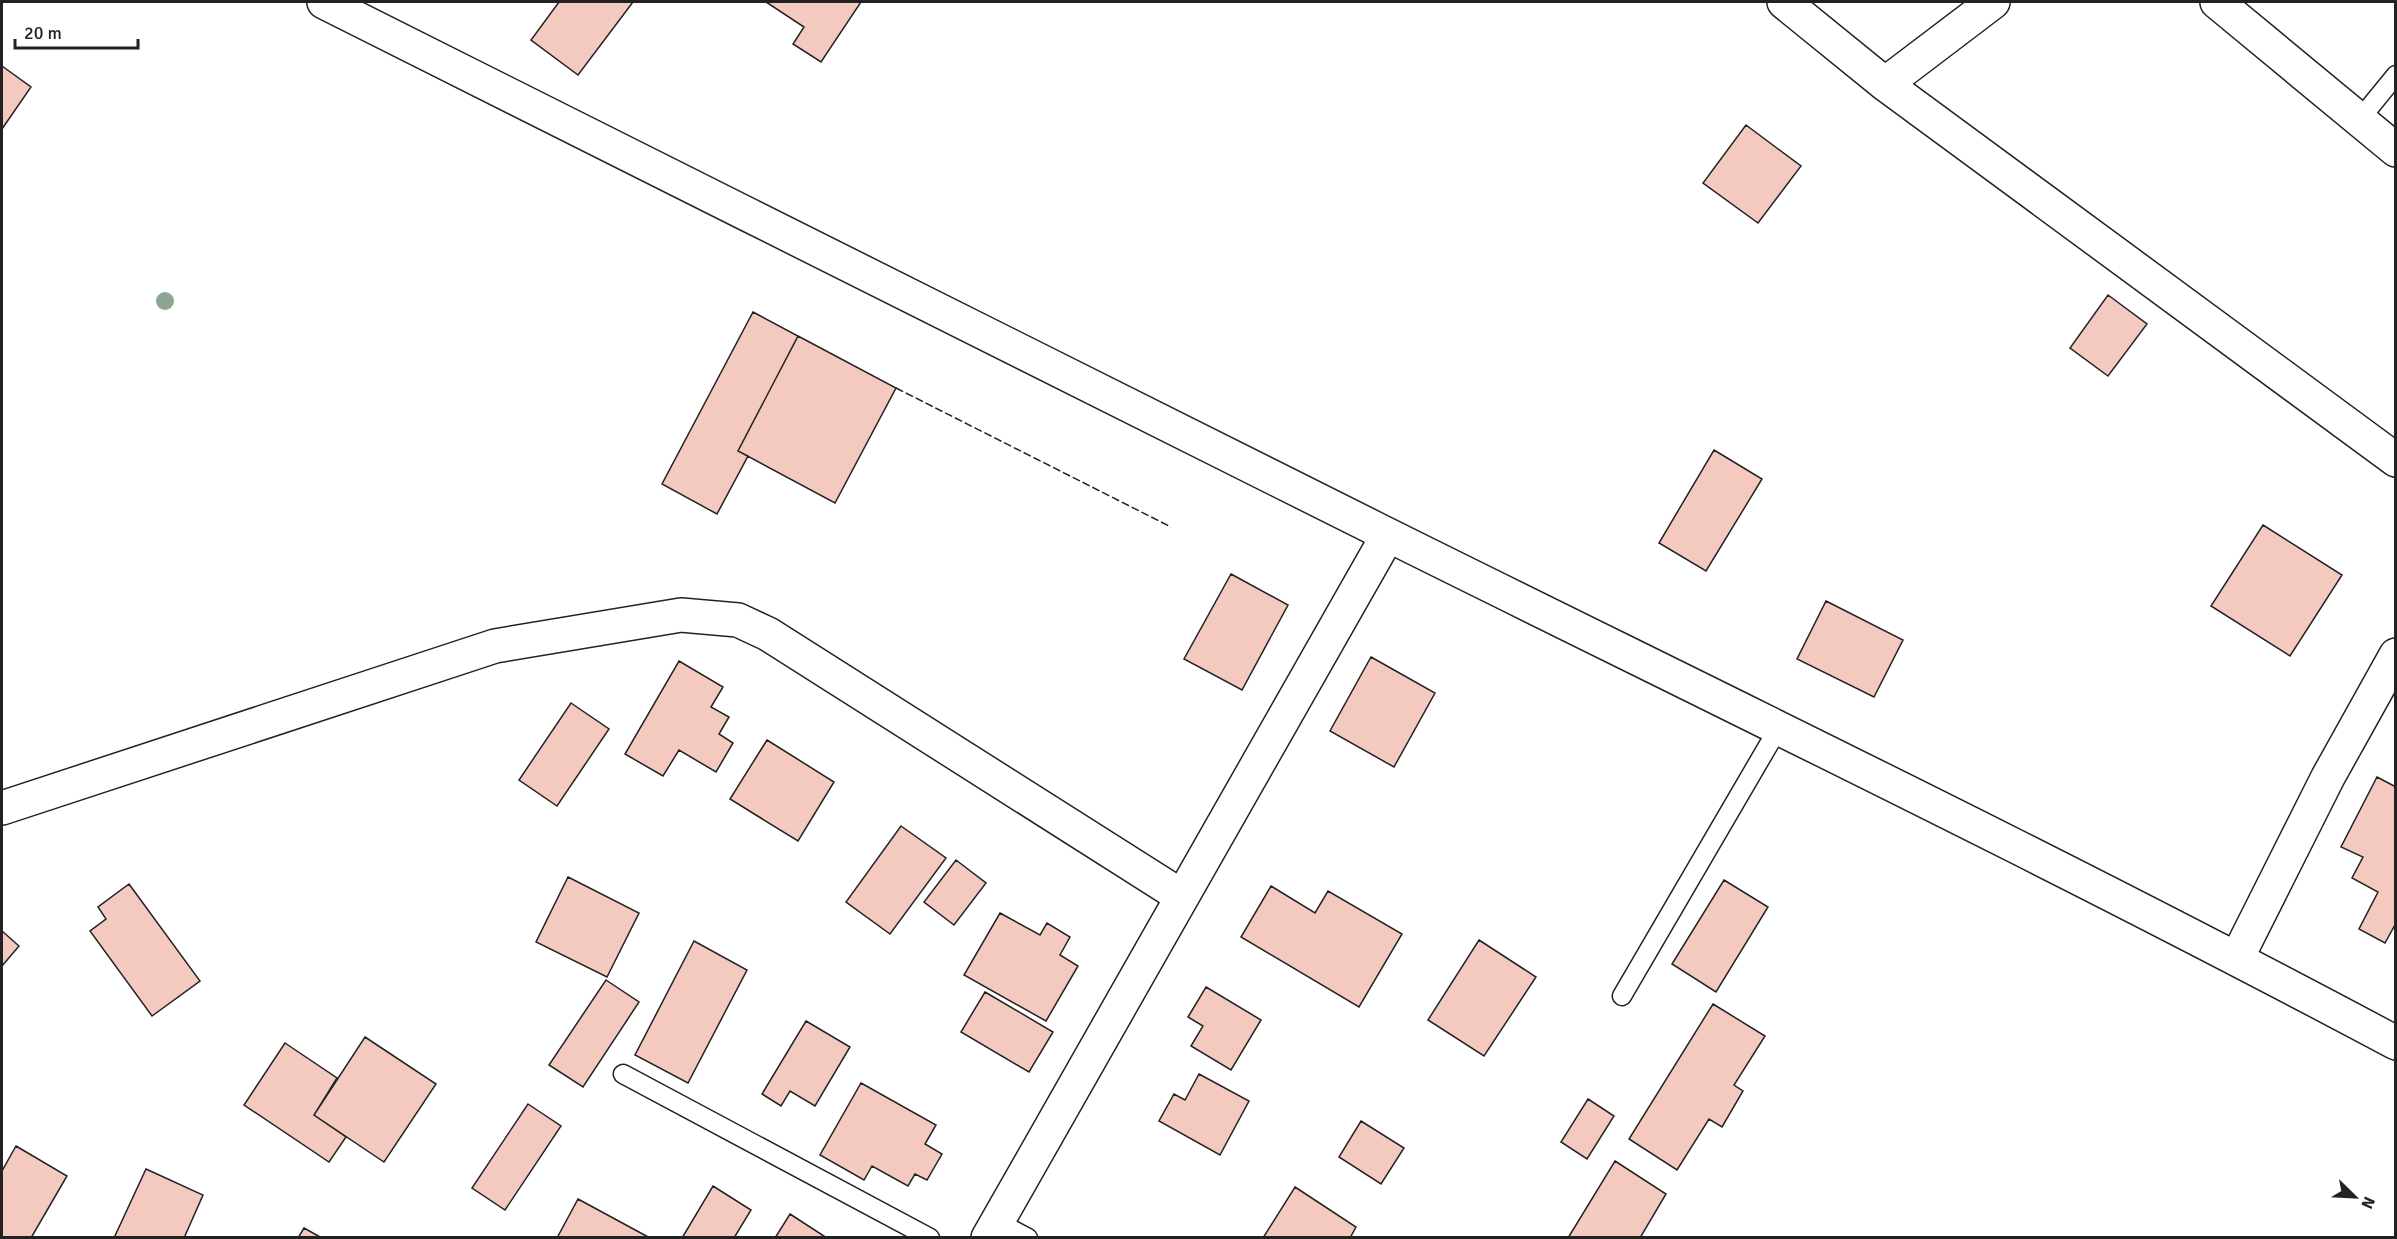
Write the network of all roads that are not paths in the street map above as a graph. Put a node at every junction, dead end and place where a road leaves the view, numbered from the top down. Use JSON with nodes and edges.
{"nodes":[{"id":1,"x":324,"y":2,"type":"edge"},
{"id":2,"x":1784,"y":2,"type":"edge"},
{"id":3,"x":1993,"y":2,"type":"edge"},
{"id":4,"x":2217,"y":2,"type":"edge"},
{"id":5,"x":2396,"y":75,"type":"edge"},
{"id":6,"x":1885,"y":84,"type":"junction"},
{"id":7,"x":2360,"y":119,"type":"junction"},
{"id":8,"x":2396,"y":150,"type":"edge"},
{"id":9,"x":2396,"y":460,"type":"edge"},
{"id":10,"x":1388,"y":535,"type":"junction"},
{"id":11,"x":2396,"y":654,"type":"edge"},
{"id":12,"x":1779,"y":728,"type":"junction"},
{"id":13,"x":2,"y":808,"type":"edge"},
{"id":14,"x":1181,"y":896,"type":"junction"},
{"id":15,"x":2236,"y":958,"type":"junction"},
{"id":16,"x":1622,"y":996,"type":"dead end"},
{"id":17,"x":2396,"y":1043,"type":"edge"},
{"id":18,"x":623,"y":1074,"type":"dead end"},
{"id":19,"x":992,"y":1229,"type":"edge"},
{"id":20,"x":930,"y":1238,"type":"edge"},
{"id":21,"x":1028,"y":1238,"type":"edge"}],
"edges":[{"from":1,"to":10,"type":"street"},
{"from":2,"to":6,"type":"street"},
{"from":3,"to":6,"type":"street"},
{"from":4,"to":7,"type":"street"},
{"from":5,"to":7,"type":"lane"},
{"from":6,"to":9,"type":"street"},
{"from":7,"to":8,"type":"street"},
{"from":10,"to":12,"type":"street"},
{"from":10,"to":14,"type":"street"},
{"from":11,"to":15,"type":"street"},
{"from":12,"to":15,"type":"street"},
{"from":12,"to":16,"type":"lane"},
{"from":13,"to":14,"type":"street"},
{"from":14,"to":19,"type":"street"},
{"from":15,"to":17,"type":"street"},
{"from":18,"to":20,"type":"lane"},
{"from":19,"to":21,"type":"lane"}]}
